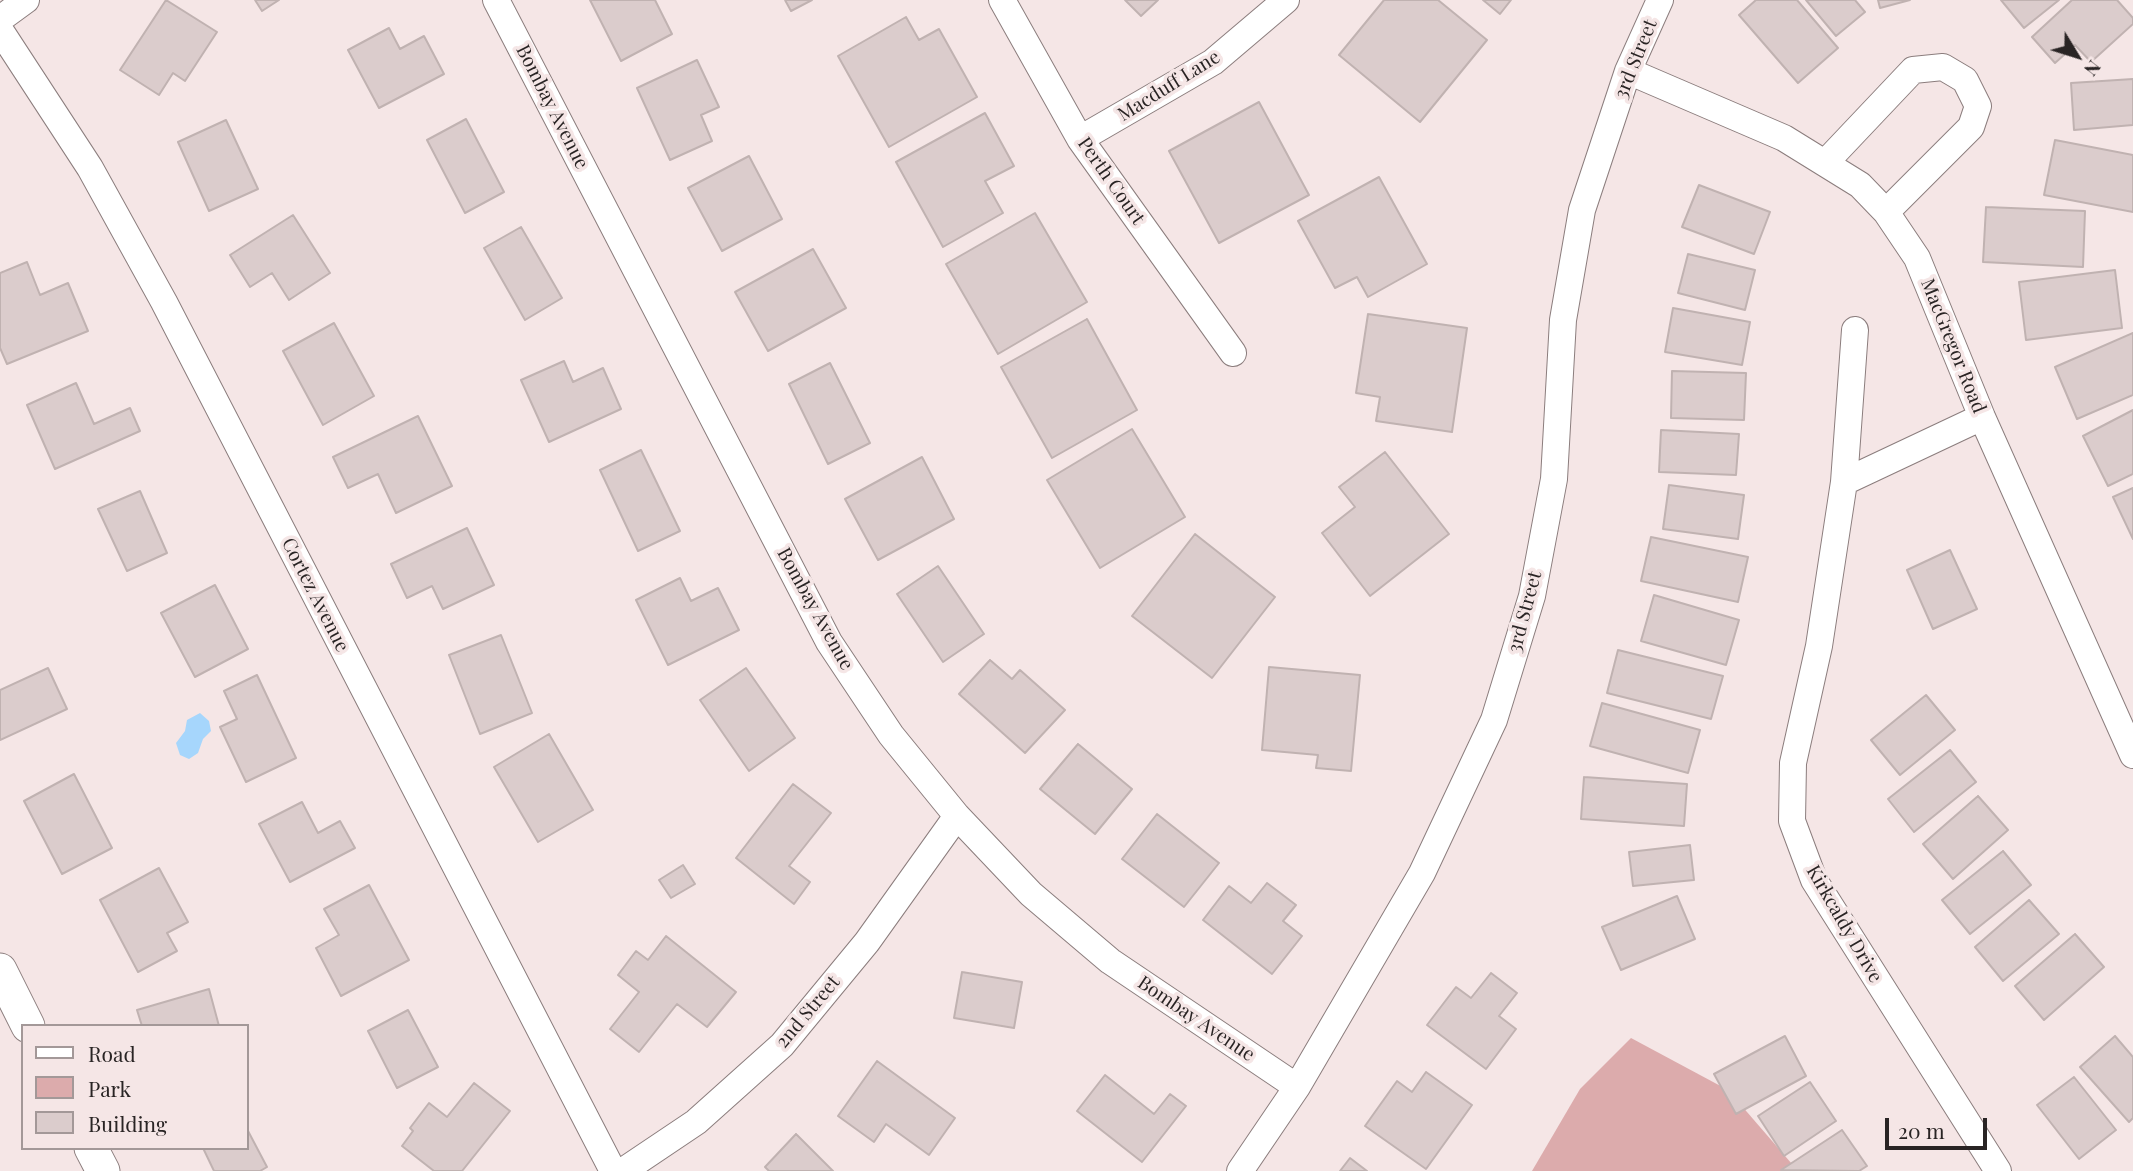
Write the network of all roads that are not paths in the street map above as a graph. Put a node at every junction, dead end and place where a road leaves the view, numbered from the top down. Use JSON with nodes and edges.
{"nodes":[{"id":1,"x":26,"y":0,"type":"edge"},
{"id":2,"x":496,"y":0,"type":"edge"},
{"id":3,"x":1002,"y":0,"type":"edge"},
{"id":4,"x":1286,"y":0,"type":"edge"},
{"id":5,"x":1660,"y":0,"type":"edge"},
{"id":6,"x":0,"y":19,"type":"edge"},
{"id":7,"x":0,"y":30,"type":"edge"},
{"id":8,"x":1628,"y":71,"type":"junction"},
{"id":9,"x":1080,"y":139,"type":"junction"},
{"id":10,"x":1825,"y":163,"type":"junction"},
{"id":11,"x":1886,"y":212,"type":"junction"},
{"id":12,"x":1855,"y":330,"type":"dead end"},
{"id":13,"x":1233,"y":353,"type":"dead end"},
{"id":14,"x":1982,"y":417,"type":"junction"},
{"id":15,"x":1844,"y":482,"type":"junction"},
{"id":16,"x":2133,"y":755,"type":"edge"},
{"id":17,"x":957,"y":816,"type":"junction"},
{"id":18,"x":0,"y":970,"type":"edge"},
{"id":19,"x":28,"y":1024,"type":"edge"},
{"id":20,"x":1297,"y":1087,"type":"junction"},
{"id":21,"x":92,"y":1150,"type":"edge"},
{"id":22,"x":103,"y":1171,"type":"edge"},
{"id":23,"x":612,"y":1171,"type":"edge"},
{"id":24,"x":623,"y":1171,"type":"edge"},
{"id":25,"x":1240,"y":1171,"type":"edge"},
{"id":26,"x":1998,"y":1171,"type":"edge"}],
"edges":[{"from":1,"to":6,"type":"street"},
{"from":2,"to":17,"type":"street","name":"Bombay Avenue"},
{"from":3,"to":9,"type":"street","name":"Perth Court"},
{"from":4,"to":9,"type":"street","name":"Macduff Lane"},
{"from":5,"to":8,"type":"street","name":"3rd Street"},
{"from":7,"to":23,"type":"street","name":"Cortez Avenue"},
{"from":8,"to":10,"type":"street","name":"MacGregor Road"},
{"from":8,"to":20,"type":"street","name":"3rd Street"},
{"from":9,"to":13,"type":"street","name":"Perth Court"},
{"from":10,"to":11,"type":"street","name":"MacGregor Road"},
{"from":10,"to":11,"type":"street"},
{"from":11,"to":14,"type":"street","name":"MacGregor Road"},
{"from":12,"to":15,"type":"street","name":"Kirkcaldy Drive"},
{"from":14,"to":15,"type":"street"},
{"from":14,"to":16,"type":"street","name":"MacGregor Road"},
{"from":15,"to":26,"type":"street","name":"Kirkcaldy Drive"},
{"from":17,"to":20,"type":"street","name":"Bombay Avenue"},
{"from":17,"to":24,"type":"street","name":"2nd Street"},
{"from":18,"to":19,"type":"street"},
{"from":20,"to":25,"type":"street","name":"3rd Street"},
{"from":21,"to":22,"type":"street"}]}
